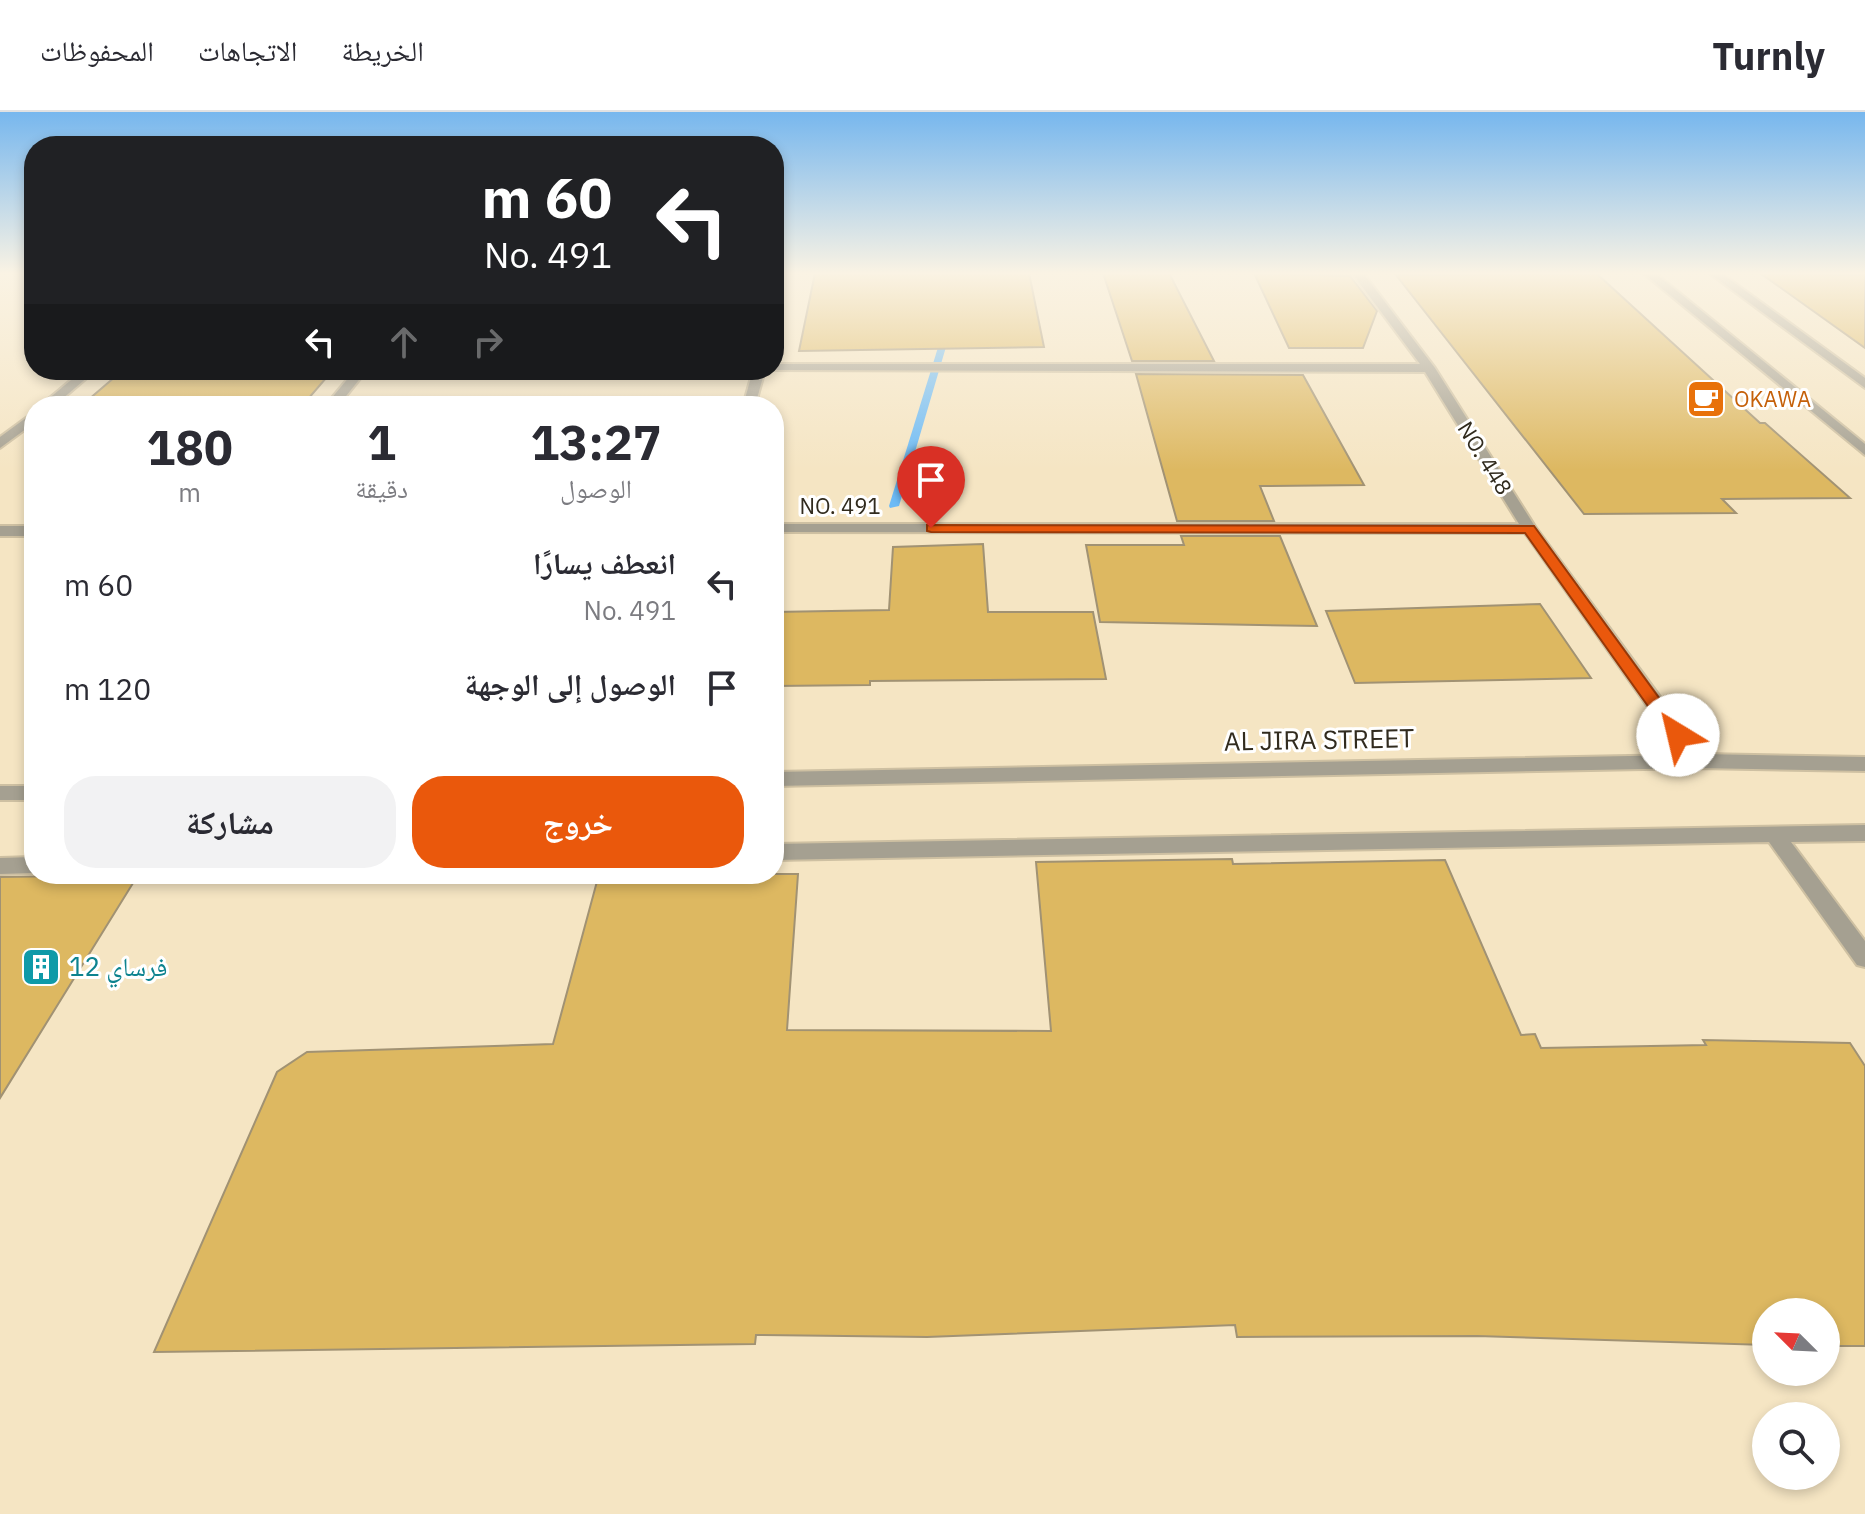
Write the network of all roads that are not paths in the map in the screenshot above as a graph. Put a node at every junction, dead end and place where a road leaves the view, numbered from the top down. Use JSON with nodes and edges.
{"nodes":[{"id":1,"x":1407,"y":338,"type":"edge"},
{"id":2,"x":1728,"y":338,"type":"edge"},
{"id":3,"x":1803,"y":338,"type":"edge"},
{"id":4,"x":784,"y":368,"type":"edge"},
{"id":5,"x":1429,"y":368,"type":"junction"},
{"id":6,"x":78,"y":380,"type":"edge"},
{"id":7,"x":353,"y":380,"type":"edge"},
{"id":8,"x":1865,"y":384,"type":"edge"},
{"id":9,"x":58,"y":396,"type":"edge"},
{"id":10,"x":339,"y":396,"type":"edge"},
{"id":11,"x":24,"y":424,"type":"edge"},
{"id":12,"x":0,"y":444,"type":"edge"},
{"id":13,"x":1865,"y":451,"type":"edge"},
{"id":14,"x":784,"y":528,"type":"edge"},
{"id":15,"x":1529,"y":529,"type":"junction"},
{"id":16,"x":0,"y":531,"type":"edge"},
{"id":17,"x":24,"y":531,"type":"edge"},
{"id":18,"x":1697,"y":761,"type":"junction"},
{"id":19,"x":1865,"y":764,"type":"edge"},
{"id":20,"x":784,"y":779,"type":"edge"},
{"id":21,"x":0,"y":793,"type":"edge"},
{"id":22,"x":24,"y":793,"type":"edge"},
{"id":23,"x":1865,"y":833,"type":"edge"},
{"id":24,"x":1774,"y":834,"type":"junction"},
{"id":25,"x":784,"y":852,"type":"edge"},
{"id":26,"x":24,"y":865,"type":"edge"},
{"id":27,"x":0,"y":866,"type":"edge"},
{"id":28,"x":1865,"y":958,"type":"edge"}],
"edges":[{"from":1,"to":5,"type":"street","name":"NO. 448"},
{"from":2,"to":13,"type":"street"},
{"from":3,"to":8,"type":"street"},
{"from":4,"to":5,"type":"street"},
{"from":5,"to":15,"type":"street","name":"NO. 448"},
{"from":6,"to":9,"type":"street"},
{"from":7,"to":10,"type":"street"},
{"from":11,"to":12,"type":"street"},
{"from":14,"to":15,"type":"street","name":"NO. 491"},
{"from":15,"to":18,"type":"street","name":"NO. 448"},
{"from":16,"to":17,"type":"street"},
{"from":18,"to":19,"type":"street","name":"AL JIRA STREET"},
{"from":18,"to":20,"type":"street","name":"AL JIRA STREET"},
{"from":21,"to":22,"type":"street"},
{"from":23,"to":24,"type":"street"},
{"from":24,"to":25,"type":"street"},
{"from":24,"to":28,"type":"street"},
{"from":26,"to":27,"type":"street"}]}
